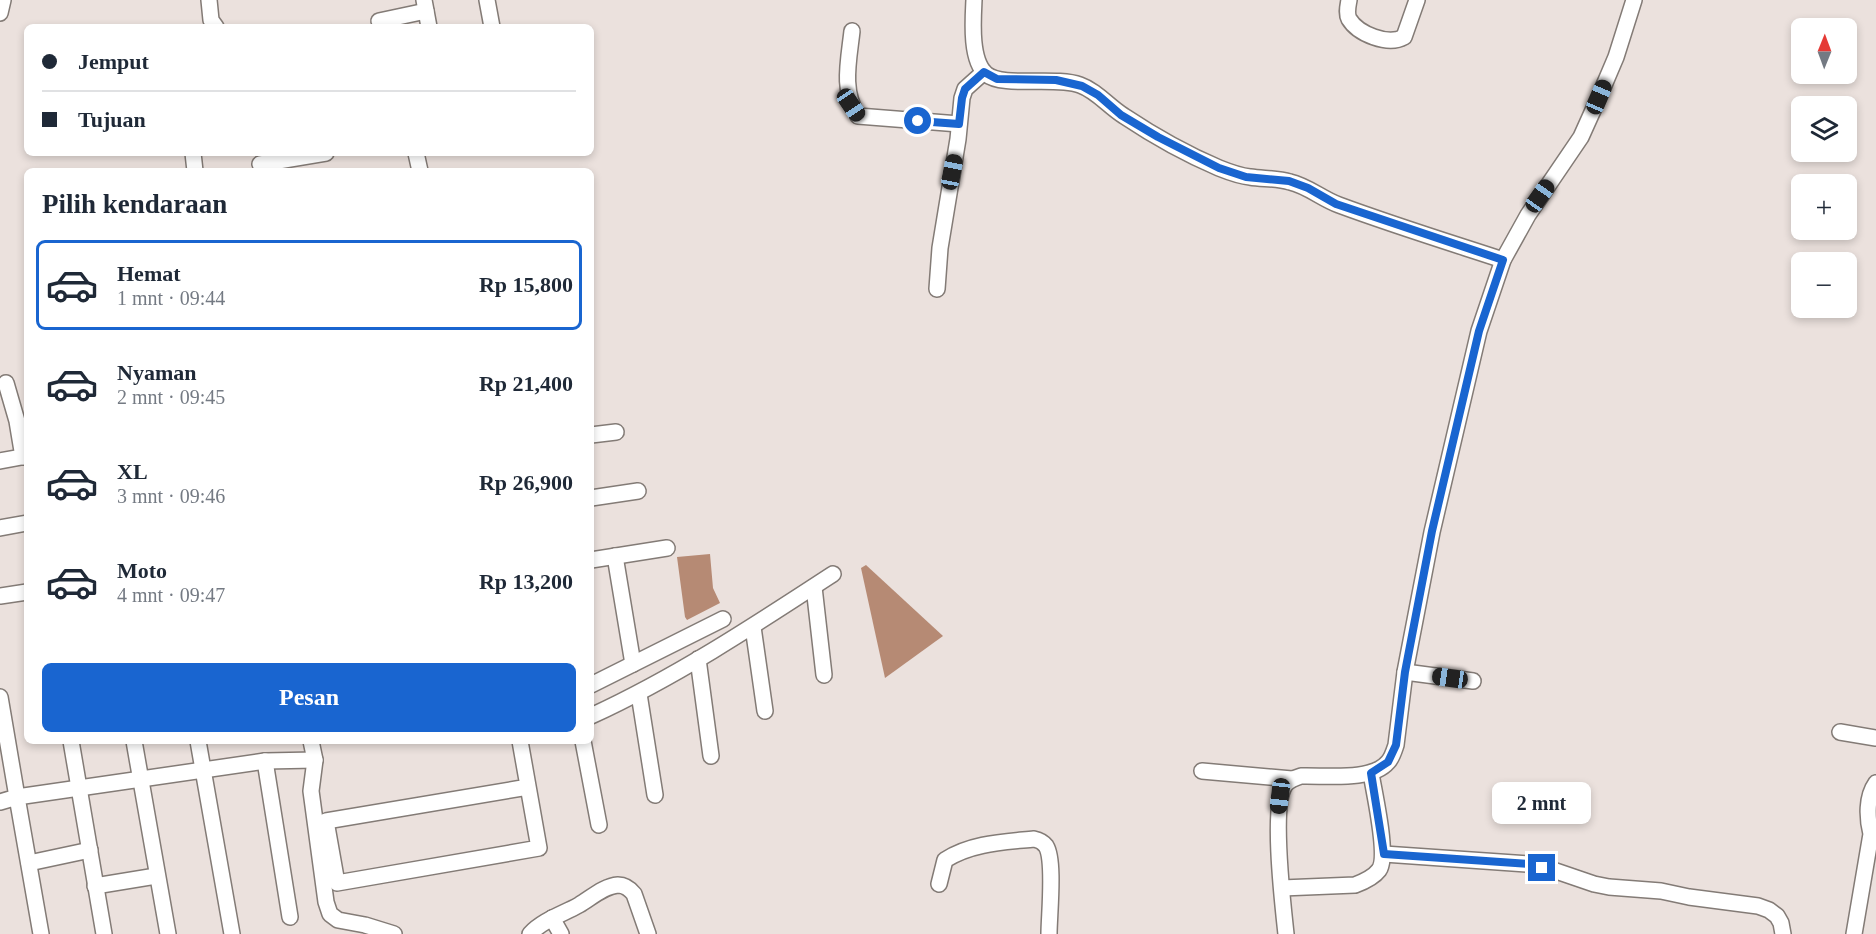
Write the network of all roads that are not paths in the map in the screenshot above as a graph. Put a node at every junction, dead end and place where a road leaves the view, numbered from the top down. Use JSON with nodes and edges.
{"nodes":[{"id":1,"x":3,"y":0,"type":"edge"},
{"id":2,"x":209,"y":0,"type":"edge"},
{"id":3,"x":488,"y":0,"type":"edge"},
{"id":4,"x":974,"y":0,"type":"edge"},
{"id":5,"x":1349,"y":0,"type":"edge"},
{"id":6,"x":1417,"y":0,"type":"edge"},
{"id":7,"x":1634,"y":0,"type":"edge"},
{"id":8,"x":425,"y":5,"type":"edge"},
{"id":9,"x":0,"y":13,"type":"edge"},
{"id":10,"x":379,"y":21,"type":"dead end"},
{"id":11,"x":211,"y":24,"type":"edge"},
{"id":12,"x":428,"y":24,"type":"edge"},
{"id":13,"x":492,"y":24,"type":"edge"},
{"id":14,"x":852,"y":31,"type":"dead end"},
{"id":15,"x":984,"y":72,"type":"junction"},
{"id":16,"x":959,"y":124,"type":"junction"},
{"id":17,"x":303,"y":156,"type":"edge"},
{"id":18,"x":260,"y":163,"type":"edge"},
{"id":19,"x":1503,"y":260,"type":"junction"},
{"id":20,"x":937,"y":289,"type":"dead end"},
{"id":21,"x":6,"y":383,"type":"dead end"},
{"id":22,"x":616,"y":432,"type":"dead end"},
{"id":23,"x":594,"y":435,"type":"edge"},
{"id":24,"x":24,"y":452,"type":"edge"},
{"id":25,"x":24,"y":456,"type":"edge"},
{"id":26,"x":0,"y":460,"type":"edge"},
{"id":27,"x":638,"y":491,"type":"dead end"},
{"id":28,"x":594,"y":498,"type":"edge"},
{"id":29,"x":24,"y":524,"type":"edge"},
{"id":30,"x":0,"y":528,"type":"edge"},
{"id":31,"x":667,"y":548,"type":"dead end"},
{"id":32,"x":615,"y":556,"type":"junction"},
{"id":33,"x":594,"y":560,"type":"edge"},
{"id":34,"x":833,"y":574,"type":"dead end"},
{"id":35,"x":813,"y":587,"type":"junction"},
{"id":36,"x":24,"y":592,"type":"edge"},
{"id":37,"x":0,"y":596,"type":"edge"},
{"id":38,"x":723,"y":619,"type":"dead end"},
{"id":39,"x":753,"y":627,"type":"junction"},
{"id":40,"x":699,"y":659,"type":"junction"},
{"id":41,"x":633,"y":664,"type":"junction"},
{"id":42,"x":1405,"y":672,"type":"junction"},
{"id":43,"x":824,"y":675,"type":"dead end"},
{"id":44,"x":1473,"y":681,"type":"dead end"},
{"id":45,"x":594,"y":684,"type":"edge"},
{"id":46,"x":639,"y":694,"type":"junction"},
{"id":47,"x":0,"y":697,"type":"edge"},
{"id":48,"x":765,"y":711,"type":"dead end"},
{"id":49,"x":594,"y":715,"type":"edge"},
{"id":50,"x":2,"y":719,"type":"edge"},
{"id":51,"x":1840,"y":732,"type":"dead end"},
{"id":52,"x":1876,"y":738,"type":"edge"},
{"id":53,"x":71,"y":744,"type":"edge"},
{"id":54,"x":134,"y":744,"type":"edge"},
{"id":55,"x":198,"y":744,"type":"edge"},
{"id":56,"x":311,"y":744,"type":"edge"},
{"id":57,"x":521,"y":744,"type":"edge"},
{"id":58,"x":584,"y":744,"type":"edge"},
{"id":59,"x":711,"y":756,"type":"dead end"},
{"id":60,"x":266,"y":760,"type":"junction"},
{"id":61,"x":315,"y":760,"type":"junction"},
{"id":62,"x":202,"y":770,"type":"junction"},
{"id":63,"x":1202,"y":771,"type":"dead end"},
{"id":64,"x":1371,"y":773,"type":"junction"},
{"id":65,"x":140,"y":779,"type":"junction"},
{"id":66,"x":1292,"y":779,"type":"junction"},
{"id":67,"x":1876,"y":783,"type":"edge"},
{"id":68,"x":528,"y":787,"type":"junction"},
{"id":69,"x":78,"y":788,"type":"junction"},
{"id":70,"x":655,"y":795,"type":"dead end"},
{"id":71,"x":17,"y":797,"type":"junction"},
{"id":72,"x":0,"y":802,"type":"edge"},
{"id":73,"x":598,"y":825,"type":"dead end"},
{"id":74,"x":1873,"y":830,"type":"edge"},
{"id":75,"x":90,"y":850,"type":"junction"},
{"id":76,"x":1384,"y":854,"type":"junction"},
{"id":77,"x":29,"y":863,"type":"junction"},
{"id":78,"x":156,"y":876,"type":"junction"},
{"id":79,"x":939,"y":884,"type":"dead end"},
{"id":80,"x":95,"y":886,"type":"junction"},
{"id":81,"x":1282,"y":888,"type":"junction"},
{"id":82,"x":290,"y":917,"type":"dead end"},
{"id":83,"x":552,"y":918,"type":"junction"},
{"id":84,"x":1852,"y":932,"type":"edge"},
{"id":85,"x":41,"y":934,"type":"edge"},
{"id":86,"x":104,"y":934,"type":"edge"},
{"id":87,"x":168,"y":934,"type":"edge"},
{"id":88,"x":232,"y":934,"type":"edge"},
{"id":89,"x":394,"y":934,"type":"edge"},
{"id":90,"x":530,"y":934,"type":"edge"},
{"id":91,"x":561,"y":934,"type":"edge"},
{"id":92,"x":648,"y":934,"type":"edge"},
{"id":93,"x":1049,"y":934,"type":"edge"},
{"id":94,"x":1286,"y":934,"type":"edge"},
{"id":95,"x":1783,"y":934,"type":"edge"}],
"edges":[{"from":1,"to":9,"type":"street"},
{"from":2,"to":11,"type":"street"},
{"from":3,"to":13,"type":"street"},
{"from":4,"to":15,"type":"street"},
{"from":5,"to":6,"type":"street"},
{"from":7,"to":19,"type":"street"},
{"from":8,"to":10,"type":"street"},
{"from":8,"to":12,"type":"street"},
{"from":14,"to":16,"type":"street"},
{"from":15,"to":16,"type":"street"},
{"from":15,"to":19,"type":"street"},
{"from":16,"to":20,"type":"street"},
{"from":17,"to":18,"type":"street"},
{"from":19,"to":42,"type":"street"},
{"from":21,"to":24,"type":"street"},
{"from":22,"to":23,"type":"street"},
{"from":25,"to":26,"type":"street"},
{"from":27,"to":28,"type":"street"},
{"from":29,"to":30,"type":"street"},
{"from":31,"to":32,"type":"street"},
{"from":32,"to":33,"type":"street"},
{"from":32,"to":41,"type":"street"},
{"from":34,"to":35,"type":"street"},
{"from":35,"to":39,"type":"street"},
{"from":35,"to":43,"type":"street"},
{"from":36,"to":37,"type":"street"},
{"from":38,"to":41,"type":"street"},
{"from":39,"to":40,"type":"street"},
{"from":39,"to":48,"type":"street"},
{"from":40,"to":46,"type":"street"},
{"from":40,"to":59,"type":"street"},
{"from":41,"to":45,"type":"street"},
{"from":42,"to":44,"type":"street"},
{"from":42,"to":64,"type":"street"},
{"from":46,"to":49,"type":"street"},
{"from":46,"to":70,"type":"street"},
{"from":47,"to":50,"type":"street"},
{"from":50,"to":71,"type":"street"},
{"from":51,"to":52,"type":"street"},
{"from":53,"to":69,"type":"street"},
{"from":54,"to":65,"type":"street"},
{"from":55,"to":62,"type":"street"},
{"from":56,"to":61,"type":"street"},
{"from":57,"to":68,"type":"street"},
{"from":58,"to":73,"type":"street"},
{"from":60,"to":61,"type":"street"},
{"from":60,"to":62,"type":"street"},
{"from":60,"to":82,"type":"street"},
{"from":61,"to":89,"type":"street"},
{"from":62,"to":65,"type":"street"},
{"from":62,"to":88,"type":"street"},
{"from":63,"to":66,"type":"street"},
{"from":64,"to":66,"type":"street"},
{"from":64,"to":76,"type":"street"},
{"from":65,"to":69,"type":"street"},
{"from":65,"to":78,"type":"street"},
{"from":66,"to":81,"type":"street"},
{"from":67,"to":74,"type":"street"},
{"from":68,"to":68,"type":"street"},
{"from":69,"to":71,"type":"street"},
{"from":69,"to":75,"type":"street"},
{"from":71,"to":72,"type":"street"},
{"from":71,"to":77,"type":"street"},
{"from":74,"to":84,"type":"street"},
{"from":75,"to":77,"type":"street"},
{"from":75,"to":80,"type":"street"},
{"from":76,"to":81,"type":"street"},
{"from":76,"to":95,"type":"street"},
{"from":77,"to":85,"type":"street"},
{"from":78,"to":80,"type":"street"},
{"from":78,"to":87,"type":"street"},
{"from":79,"to":93,"type":"street"},
{"from":80,"to":86,"type":"street"},
{"from":81,"to":94,"type":"street"},
{"from":83,"to":90,"type":"street"},
{"from":83,"to":91,"type":"street"},
{"from":83,"to":92,"type":"street"}]}
